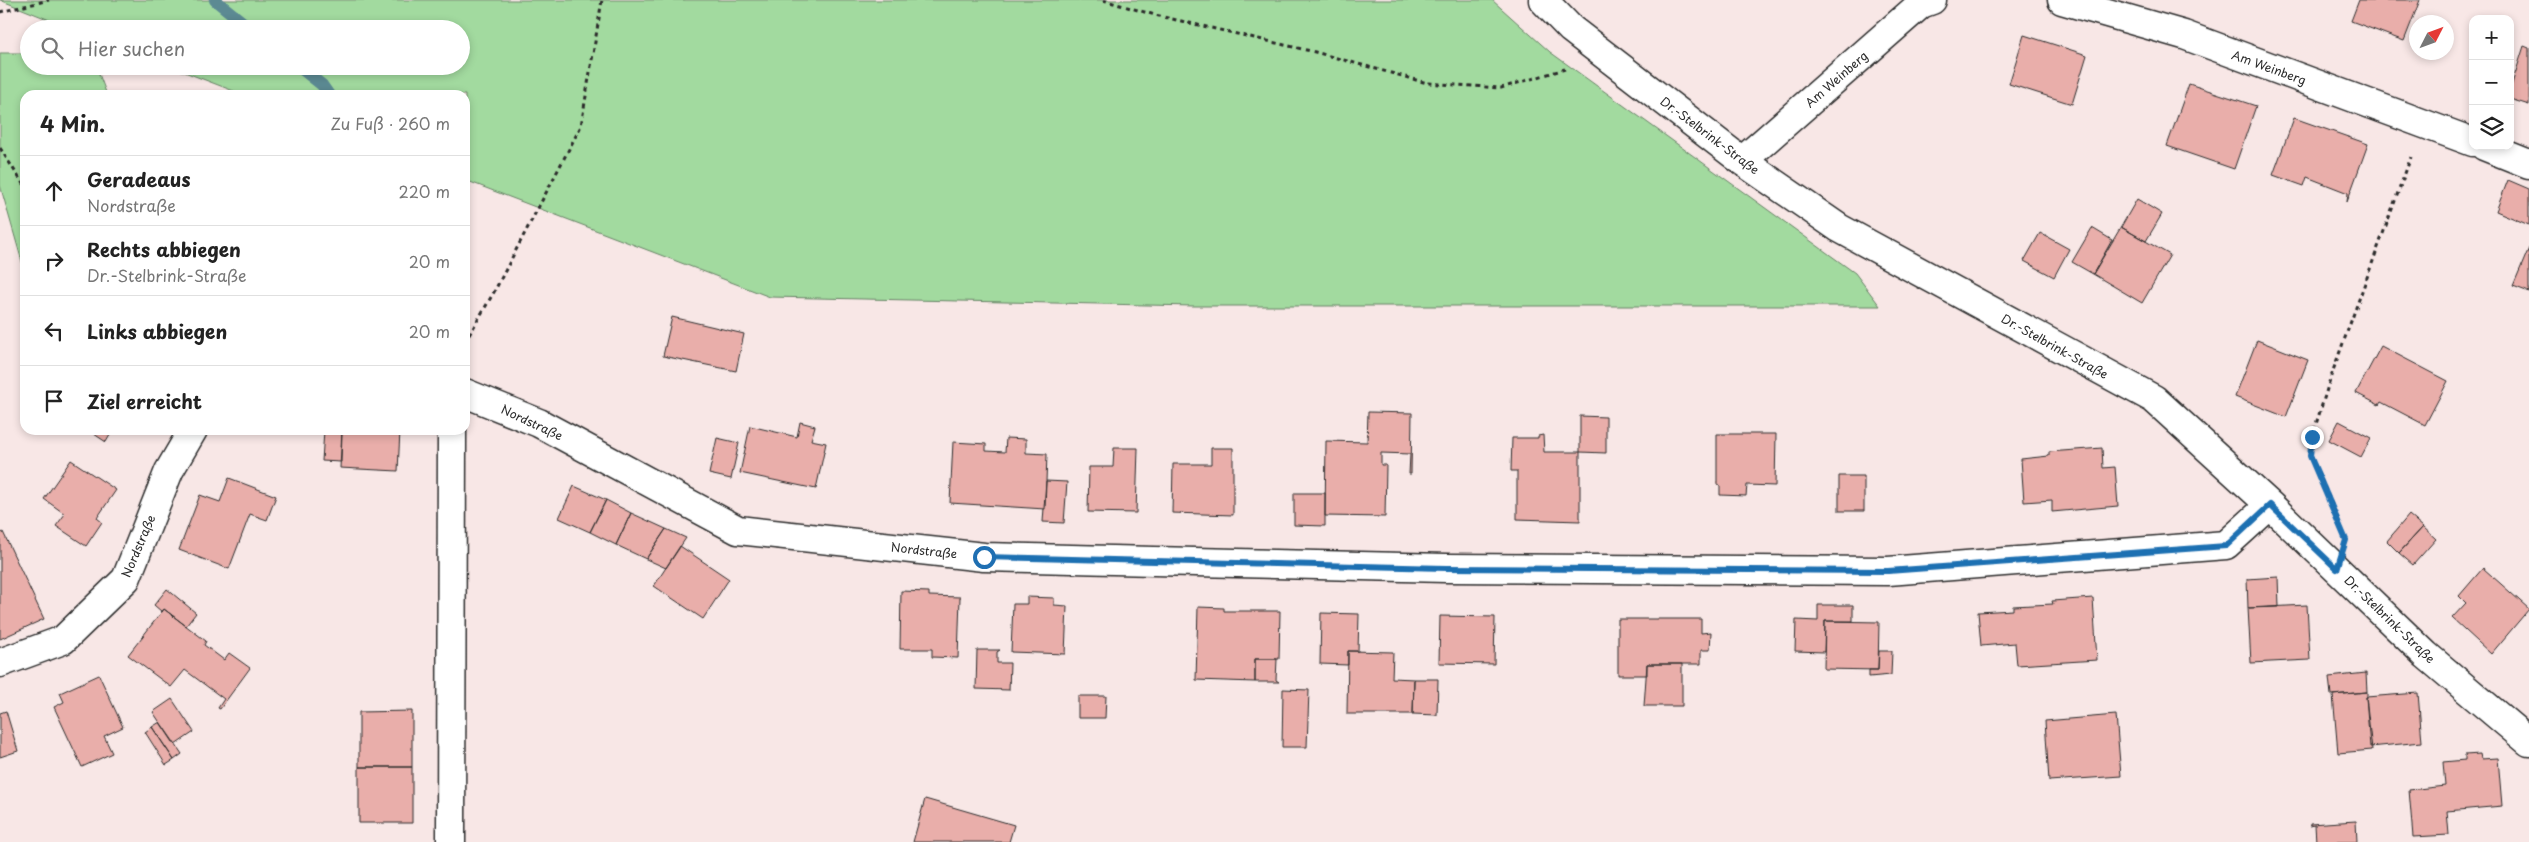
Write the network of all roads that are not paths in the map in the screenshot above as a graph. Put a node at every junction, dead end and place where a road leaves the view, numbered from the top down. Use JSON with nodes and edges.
{"nodes":[{"id":1,"x":1543,"y":0,"type":"edge"},
{"id":2,"x":1932,"y":0,"type":"edge"},
{"id":3,"x":2062,"y":0,"type":"edge"},
{"id":4,"x":2469,"y":140,"type":"edge"},
{"id":5,"x":2494,"y":150,"type":"edge"},
{"id":6,"x":1742,"y":161,"type":"junction"},
{"id":7,"x":2529,"y":164,"type":"edge"},
{"id":8,"x":470,"y":395,"type":"edge"},
{"id":9,"x":189,"y":435,"type":"edge"},
{"id":10,"x":452,"y":435,"type":"edge"},
{"id":11,"x":2270,"y":505,"type":"junction"},
{"id":12,"x":0,"y":663,"type":"edge"},
{"id":13,"x":2529,"y":742,"type":"edge"},
{"id":14,"x":451,"y":842,"type":"edge"}],
"edges":[{"from":1,"to":6,"type":"street","name":"Dr.-Stelbrink-Straße"},
{"from":2,"to":6,"type":"street","name":"Am Weinberg"},
{"from":3,"to":4,"type":"street","name":"Am Weinberg"},
{"from":5,"to":7,"type":"street"},
{"from":6,"to":11,"type":"street","name":"Dr.-Stelbrink-Straße"},
{"from":8,"to":11,"type":"street","name":"Nordstraße"},
{"from":9,"to":12,"type":"street","name":"Nordstraße"},
{"from":10,"to":14,"type":"street"},
{"from":11,"to":13,"type":"street","name":"Dr.-Stelbrink-Straße"}]}
